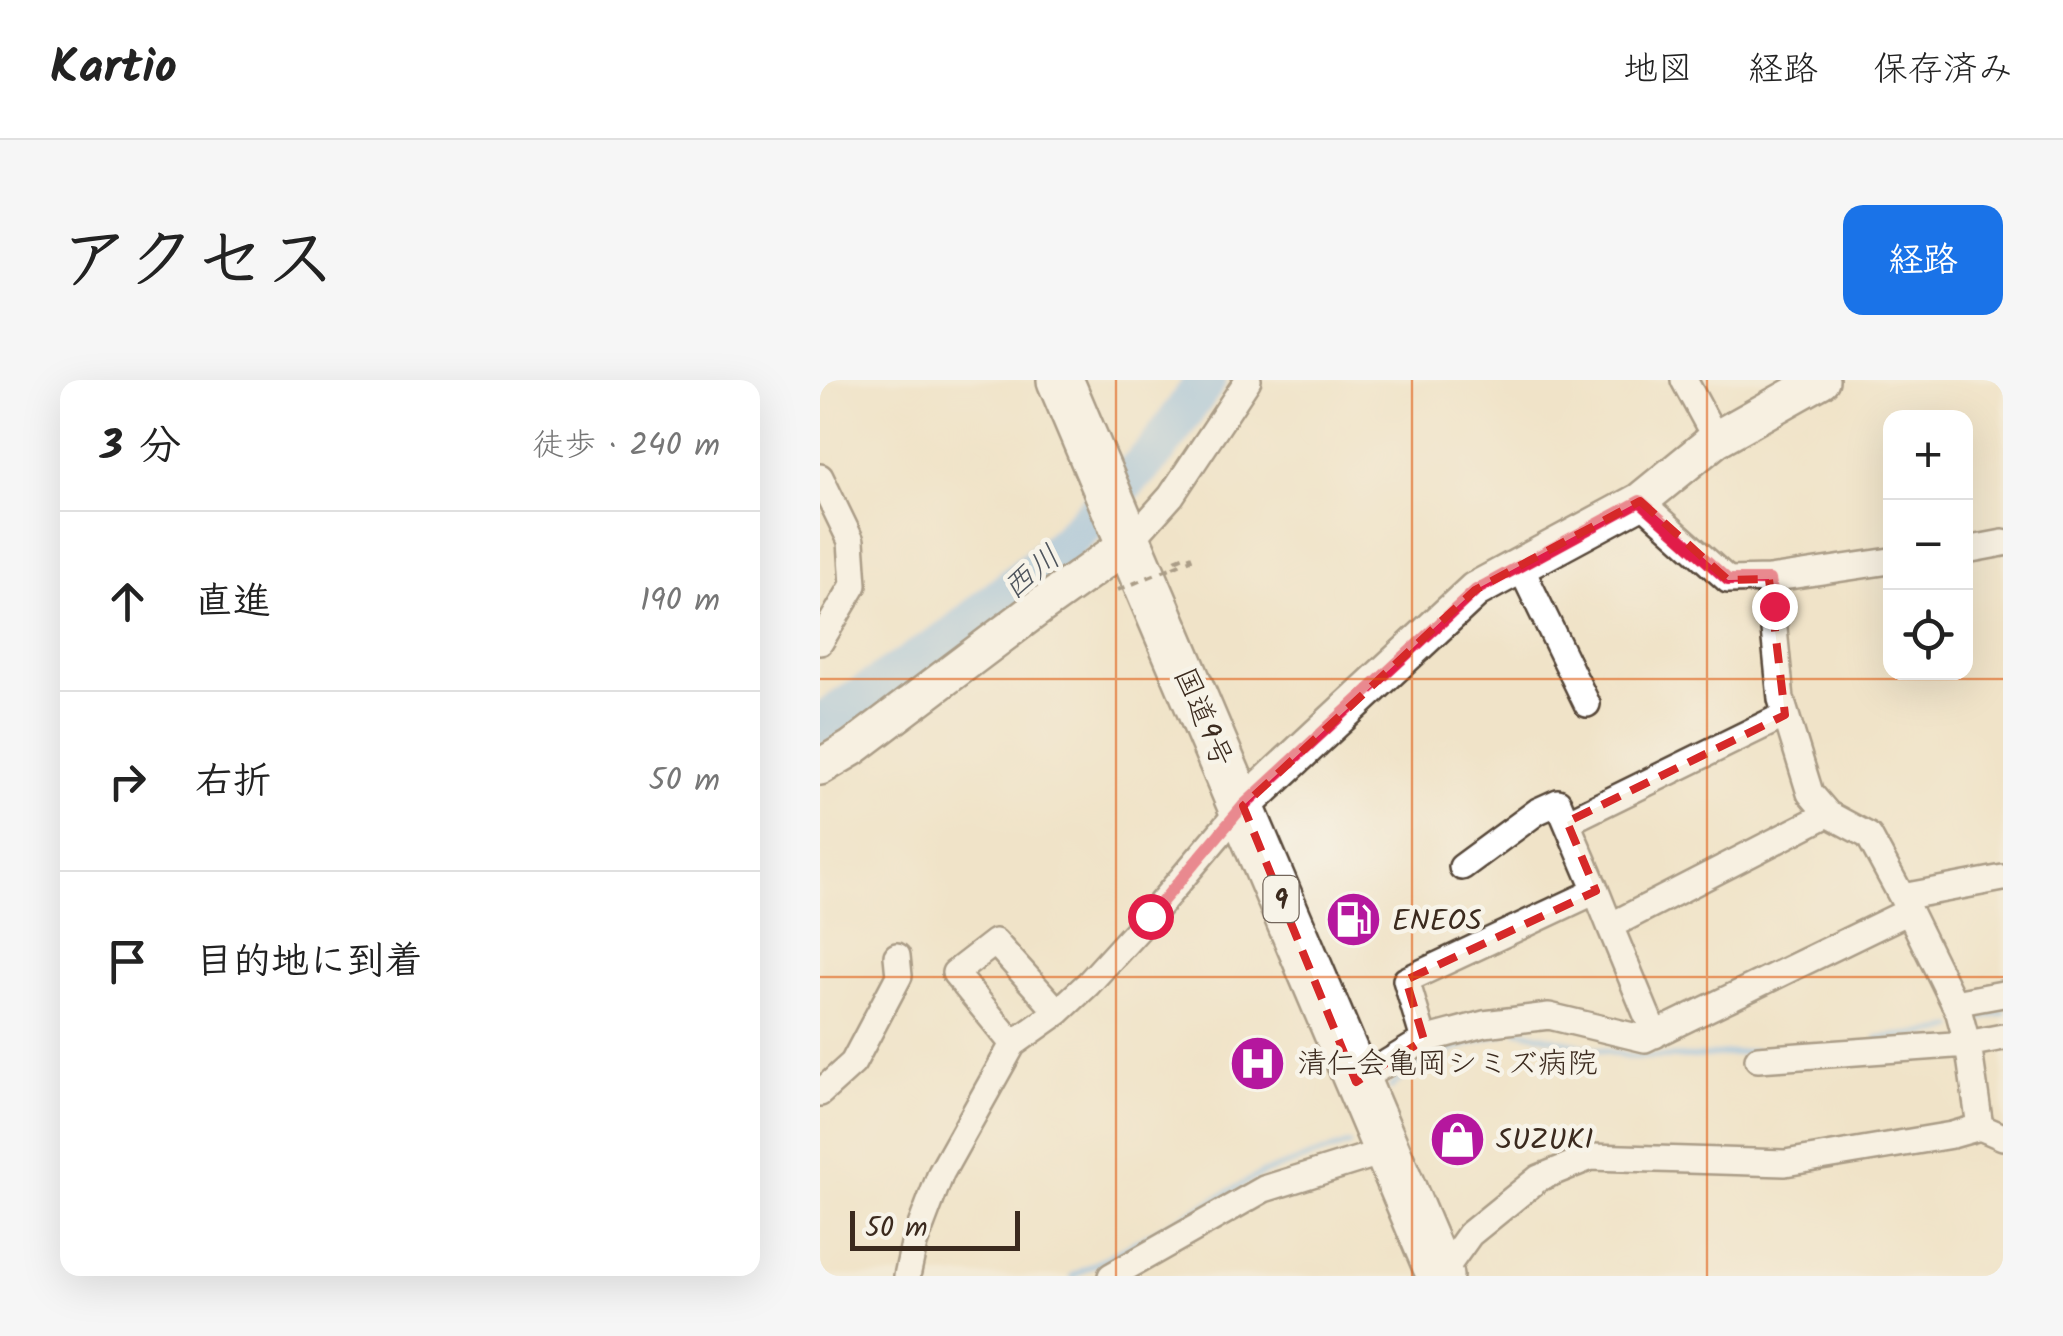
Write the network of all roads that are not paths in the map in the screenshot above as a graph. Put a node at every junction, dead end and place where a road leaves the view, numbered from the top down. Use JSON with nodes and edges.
{"nodes":[{"id":1,"x":1060,"y":380,"type":"edge"},
{"id":2,"x":1248,"y":380,"type":"edge"},
{"id":3,"x":1684,"y":380,"type":"edge"},
{"id":4,"x":1821,"y":380,"type":"edge"},
{"id":5,"x":1716,"y":440,"type":"junction"},
{"id":6,"x":820,"y":477,"type":"edge"},
{"id":7,"x":1640,"y":501,"type":"junction"},
{"id":8,"x":1125,"y":533,"type":"junction"},
{"id":9,"x":2003,"y":543,"type":"edge"},
{"id":10,"x":1973,"y":549,"type":"edge"},
{"id":11,"x":1883,"y":563,"type":"edge"},
{"id":12,"x":1520,"y":566,"type":"junction"},
{"id":13,"x":1769,"y":580,"type":"junction"},
{"id":14,"x":820,"y":642,"type":"edge"},
{"id":15,"x":1587,"y":704,"type":"dead end"},
{"id":16,"x":1786,"y":715,"type":"junction"},
{"id":17,"x":820,"y":767,"type":"edge"},
{"id":18,"x":1243,"y":806,"type":"junction"},
{"id":19,"x":1828,"y":814,"type":"junction"},
{"id":20,"x":1567,"y":822,"type":"junction"},
{"id":21,"x":1462,"y":867,"type":"dead end"},
{"id":22,"x":2003,"y":878,"type":"edge"},
{"id":23,"x":1596,"y":891,"type":"junction"},
{"id":24,"x":1905,"y":904,"type":"junction"},
{"id":25,"x":1610,"y":926,"type":"junction"},
{"id":26,"x":897,"y":956,"type":"dead end"},
{"id":27,"x":2003,"y":994,"type":"edge"},
{"id":28,"x":1954,"y":1003,"type":"junction"},
{"id":29,"x":1058,"y":1012,"type":"junction"},
{"id":30,"x":1655,"y":1035,"type":"junction"},
{"id":31,"x":2003,"y":1037,"type":"edge"},
{"id":32,"x":1424,"y":1040,"type":"junction"},
{"id":33,"x":1012,"y":1044,"type":"junction"},
{"id":34,"x":1968,"y":1044,"type":"junction"},
{"id":35,"x":1758,"y":1059,"type":"dead end"},
{"id":36,"x":1356,"y":1082,"type":"junction"},
{"id":37,"x":820,"y":1093,"type":"edge"},
{"id":38,"x":1991,"y":1132,"type":"edge"},
{"id":39,"x":1386,"y":1151,"type":"junction"},
{"id":40,"x":907,"y":1276,"type":"edge"},
{"id":41,"x":1110,"y":1276,"type":"edge"},
{"id":42,"x":1440,"y":1276,"type":"edge"}],
"edges":[{"from":1,"to":8,"type":"highway","name":"国道9号","number":"9"},
{"from":2,"to":8,"type":"street"},
{"from":3,"to":5,"type":"street"},
{"from":4,"to":5,"type":"street"},
{"from":5,"to":7,"type":"street"},
{"from":6,"to":14,"type":"street"},
{"from":7,"to":12,"type":"street"},
{"from":7,"to":13,"type":"street"},
{"from":8,"to":17,"type":"street"},
{"from":8,"to":18,"type":"highway","name":"国道9号","number":"9"},
{"from":9,"to":10,"type":"street"},
{"from":11,"to":13,"type":"street"},
{"from":12,"to":15,"type":"street"},
{"from":12,"to":18,"type":"street"},
{"from":13,"to":16,"type":"street"},
{"from":16,"to":19,"type":"street"},
{"from":16,"to":20,"type":"street"},
{"from":18,"to":29,"type":"street"},
{"from":18,"to":36,"type":"highway","name":"国道9号","number":"9"},
{"from":19,"to":24,"type":"street"},
{"from":19,"to":25,"type":"street"},
{"from":20,"to":21,"type":"street"},
{"from":20,"to":23,"type":"street"},
{"from":22,"to":24,"type":"street"},
{"from":23,"to":25,"type":"street"},
{"from":23,"to":32,"type":"street"},
{"from":24,"to":28,"type":"street"},
{"from":24,"to":30,"type":"street"},
{"from":25,"to":30,"type":"street"},
{"from":26,"to":37,"type":"street"},
{"from":27,"to":28,"type":"street"},
{"from":28,"to":34,"type":"street"},
{"from":29,"to":33,"type":"street"},
{"from":29,"to":33,"type":"street"},
{"from":30,"to":32,"type":"street"},
{"from":31,"to":34,"type":"street"},
{"from":32,"to":36,"type":"street"},
{"from":33,"to":40,"type":"street"},
{"from":34,"to":35,"type":"street"},
{"from":34,"to":38,"type":"street"},
{"from":36,"to":39,"type":"highway","name":"国道9号","number":"9"},
{"from":38,"to":42,"type":"street"},
{"from":39,"to":41,"type":"street"},
{"from":39,"to":42,"type":"highway","name":"国道9号","number":"9"}]}
